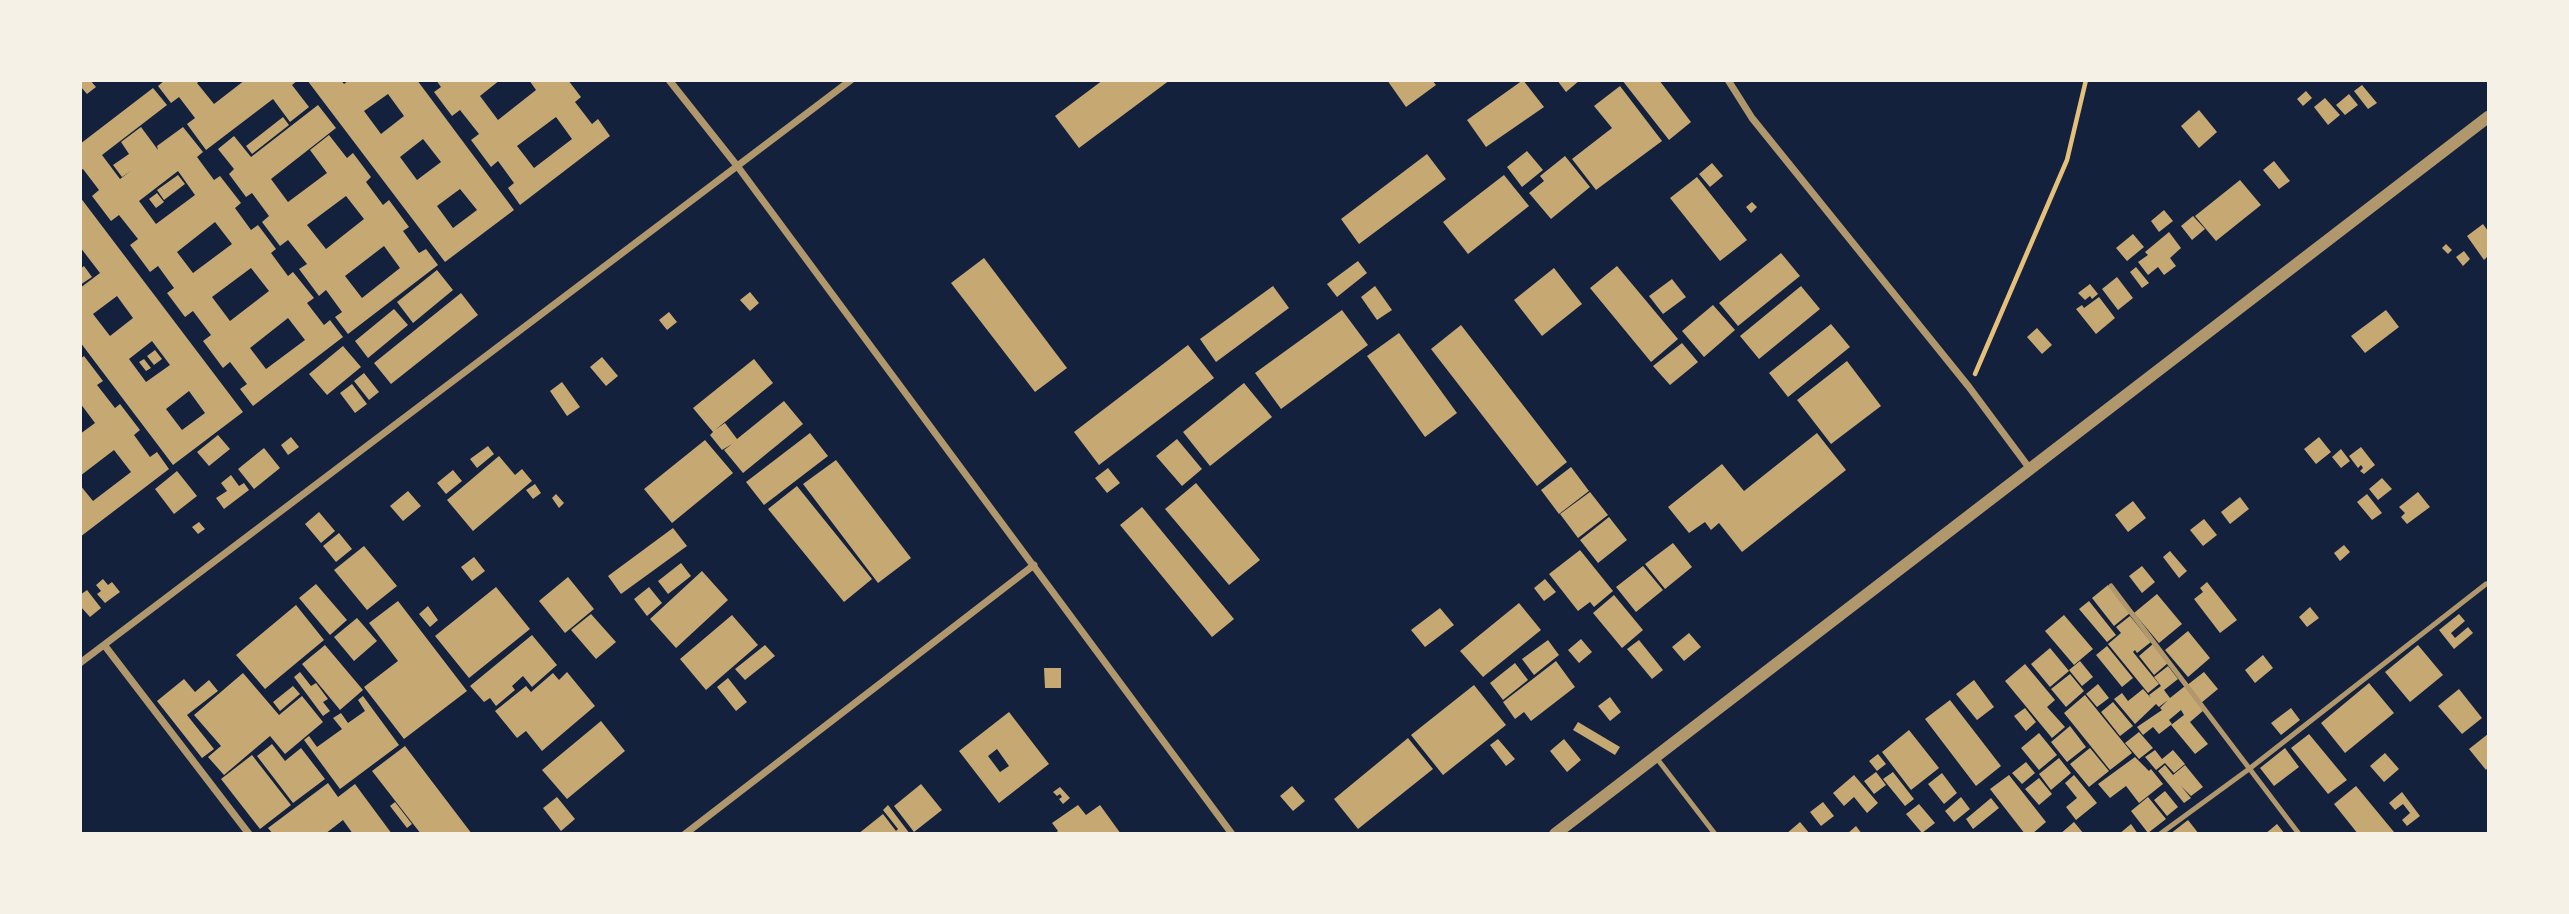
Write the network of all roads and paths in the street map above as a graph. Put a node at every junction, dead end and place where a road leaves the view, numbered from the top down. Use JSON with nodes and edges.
{"nodes":[{"id":1,"x":669,"y":80,"type":"edge"},
{"id":2,"x":851,"y":80,"type":"edge"},
{"id":3,"x":1728,"y":80,"type":"edge"},
{"id":4,"x":2084,"y":81,"type":"edge"},
{"id":5,"x":2488,"y":117,"type":"edge"},
{"id":6,"x":738,"y":167,"type":"junction"},
{"id":7,"x":1969,"y":387,"type":"junction"},
{"id":8,"x":2030,"y":469,"type":"junction"},
{"id":9,"x":1034,"y":565,"type":"junction"},
{"id":10,"x":2486,"y":583,"type":"dead end"},
{"id":11,"x":2111,"y":586,"type":"dead end"},
{"id":12,"x":105,"y":646,"type":"junction"},
{"id":13,"x":80,"y":663,"type":"edge"},
{"id":14,"x":1655,"y":756,"type":"junction"},
{"id":15,"x":2249,"y":769,"type":"junction"},
{"id":16,"x":249,"y":834,"type":"edge"},
{"id":17,"x":685,"y":834,"type":"edge"},
{"id":18,"x":1232,"y":834,"type":"edge"},
{"id":19,"x":1555,"y":834,"type":"edge"},
{"id":20,"x":1715,"y":834,"type":"edge"},
{"id":21,"x":2160,"y":834,"type":"edge"},
{"id":22,"x":2299,"y":834,"type":"edge"}],
"edges":[{"from":1,"to":6,"type":"street"},
{"from":2,"to":6,"type":"street"},
{"from":3,"to":7,"type":"street"},
{"from":4,"to":7,"type":"path"},
{"from":5,"to":8,"type":"street"},
{"from":6,"to":9,"type":"street"},
{"from":6,"to":12,"type":"street"},
{"from":7,"to":8,"type":"street"},
{"from":8,"to":14,"type":"street"},
{"from":9,"to":17,"type":"street"},
{"from":9,"to":18,"type":"street"},
{"from":10,"to":15,"type":"lane"},
{"from":11,"to":15,"type":"lane"},
{"from":12,"to":13,"type":"street"},
{"from":12,"to":16,"type":"street"},
{"from":14,"to":19,"type":"street"},
{"from":14,"to":20,"type":"lane"},
{"from":15,"to":21,"type":"lane"},
{"from":15,"to":22,"type":"lane"}]}
